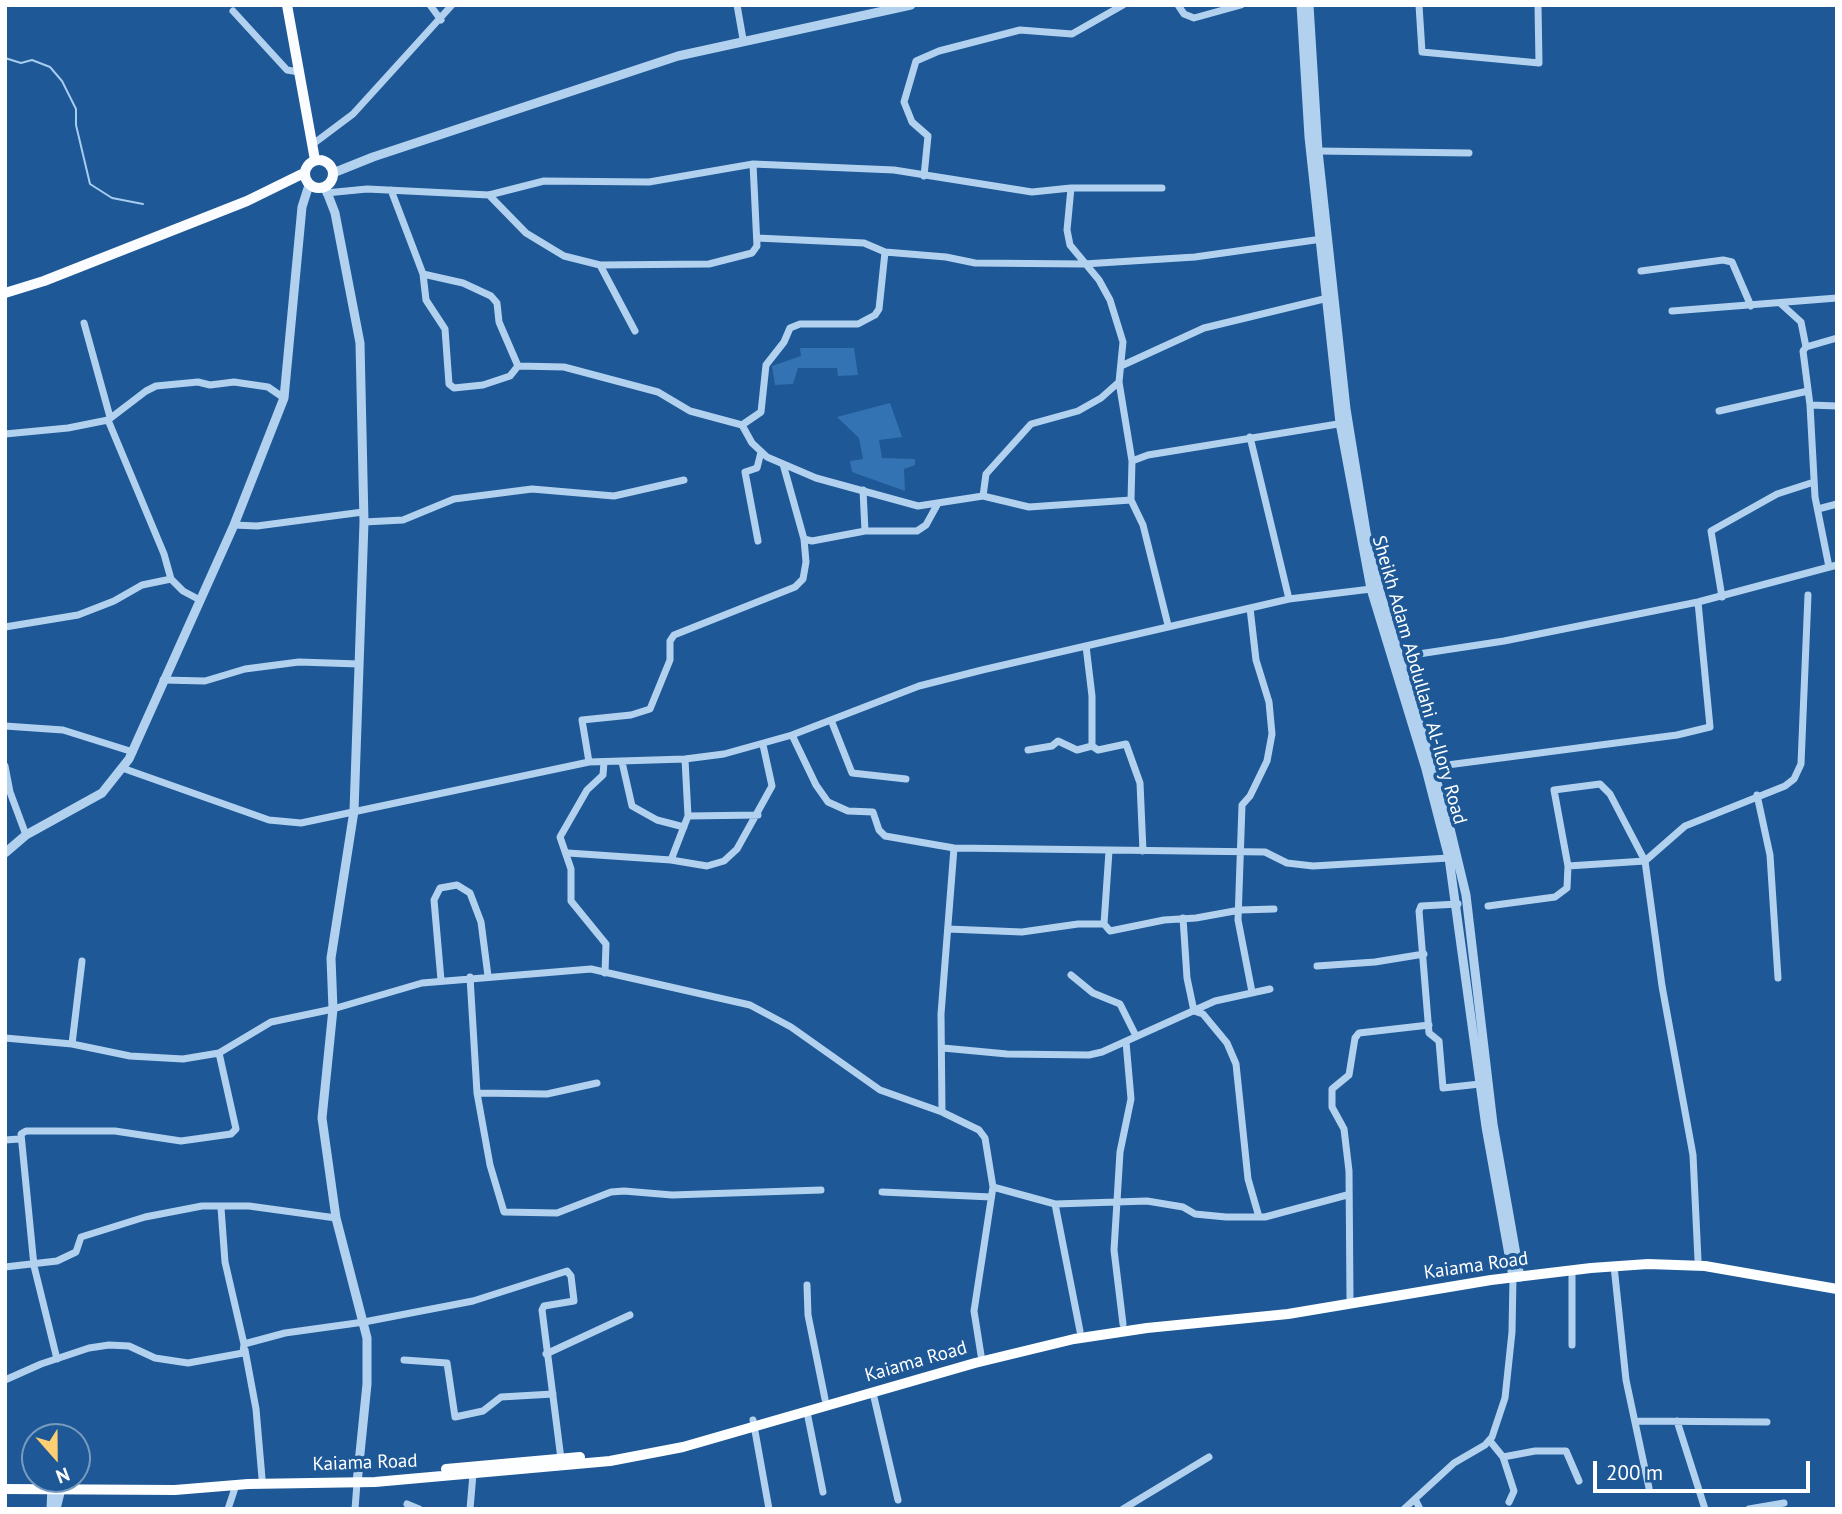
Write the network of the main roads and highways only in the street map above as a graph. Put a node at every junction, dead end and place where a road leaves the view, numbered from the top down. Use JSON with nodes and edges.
{"nodes":[{"id":1,"x":287,"y":5,"type":"edge"},
{"id":2,"x":315,"y":160,"type":"junction"},
{"id":3,"x":306,"y":180,"type":"junction"},
{"id":4,"x":5,"y":293,"type":"edge"},
{"id":5,"x":1516,"y":1274,"type":"junction"},
{"id":6,"x":1837,"y":1282,"type":"edge"},
{"id":7,"x":1837,"y":1289,"type":"edge"},
{"id":8,"x":753,"y":1424,"type":"junction"},
{"id":9,"x":356,"y":1480,"type":"junction"},
{"id":10,"x":91,"y":1486,"type":"edge"},
{"id":11,"x":91,"y":1488,"type":"edge"}],
"edges":[{"from":1,"to":2,"type":"main road"},
{"from":2,"to":3,"type":"main road"},
{"from":2,"to":3,"type":"main road"},
{"from":3,"to":4,"type":"main road"},
{"from":5,"to":6,"type":"highway","name":"Kaiama Road"},
{"from":5,"to":7,"type":"highway","name":"Kaiama Road"},
{"from":5,"to":8,"type":"highway","name":"Kaiama Road"},
{"from":5,"to":8,"type":"highway","name":"Kaiama Road"},
{"from":8,"to":9,"type":"highway","name":"Kaiama Road"},
{"from":8,"to":9,"type":"highway","name":"Kaiama Road"},
{"from":9,"to":10,"type":"highway","name":"Kaiama Road"},
{"from":9,"to":11,"type":"highway","name":"Kaiama Road"}]}
